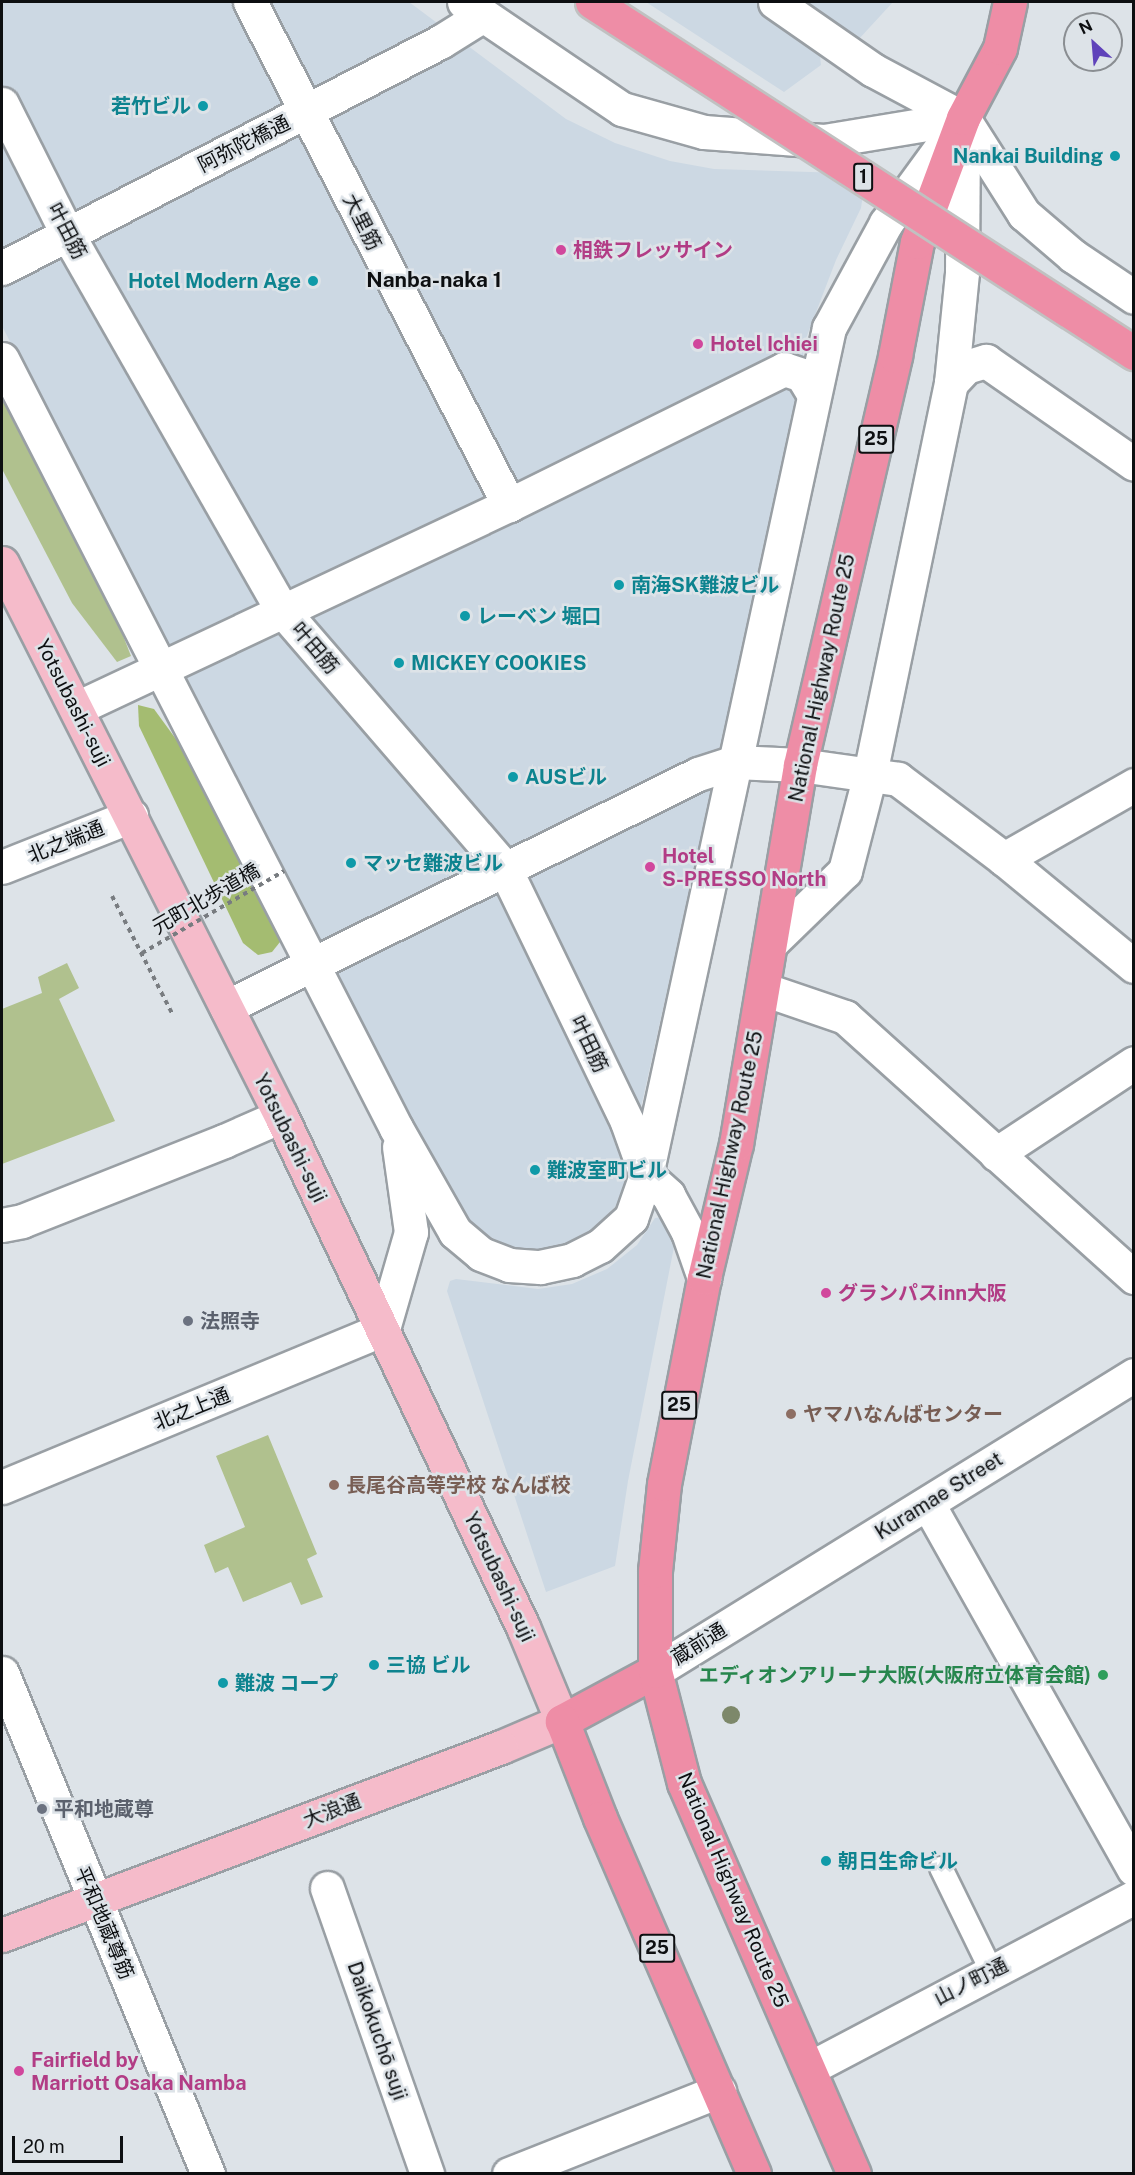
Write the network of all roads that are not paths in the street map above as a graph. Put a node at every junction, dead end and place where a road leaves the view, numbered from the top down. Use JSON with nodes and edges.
{"nodes":[{"id":1,"x":250,"y":2,"type":"edge"},
{"id":2,"x":592,"y":2,"type":"edge"},
{"id":3,"x":775,"y":2,"type":"edge"},
{"id":4,"x":1010,"y":2,"type":"edge"},
{"id":5,"x":474,"y":8,"type":"edge"},
{"id":6,"x":2,"y":104,"type":"edge"},
{"id":7,"x":305,"y":112,"type":"junction"},
{"id":8,"x":963,"y":118,"type":"junction"},
{"id":9,"x":68,"y":235,"type":"junction"},
{"id":10,"x":2,"y":268,"type":"edge"},
{"id":11,"x":1134,"y":297,"type":"edge"},
{"id":12,"x":1134,"y":353,"type":"edge"},
{"id":13,"x":2,"y":359,"type":"edge"},
{"id":14,"x":951,"y":383,"type":"junction"},
{"id":15,"x":813,"y":393,"type":"junction"},
{"id":16,"x":1134,"y":464,"type":"edge"},
{"id":17,"x":509,"y":505,"type":"junction"},
{"id":18,"x":2,"y":563,"type":"edge"},
{"id":19,"x":282,"y":610,"type":"junction"},
{"id":20,"x":160,"y":670,"type":"junction"},
{"id":21,"x":77,"y":708,"type":"junction"},
{"id":22,"x":735,"y":762,"type":"junction"},
{"id":23,"x":800,"y":765,"type":"junction"},
{"id":24,"x":870,"y":774,"type":"junction"},
{"id":25,"x":1134,"y":785,"type":"edge"},
{"id":26,"x":131,"y":816,"type":"junction"},
{"id":27,"x":1004,"y":859,"type":"junction"},
{"id":28,"x":2,"y":867,"type":"edge"},
{"id":29,"x":504,"y":867,"type":"junction"},
{"id":30,"x":771,"y":943,"type":"junction"},
{"id":31,"x":313,"y":964,"type":"junction"},
{"id":32,"x":1134,"y":966,"type":"edge"},
{"id":33,"x":763,"y":989,"type":"junction"},
{"id":34,"x":226,"y":1007,"type":"junction"},
{"id":35,"x":1134,"y":1063,"type":"edge"},
{"id":36,"x":281,"y":1116,"type":"junction"},
{"id":37,"x":396,"y":1128,"type":"junction"},
{"id":38,"x":996,"y":1154,"type":"junction"},
{"id":39,"x":646,"y":1175,"type":"junction"},
{"id":40,"x":2,"y":1225,"type":"edge"},
{"id":41,"x":1134,"y":1277,"type":"edge"},
{"id":42,"x":704,"y":1278,"type":"junction"},
{"id":43,"x":383,"y":1329,"type":"junction"},
{"id":44,"x":1134,"y":1375,"type":"edge"},
{"id":45,"x":2,"y":1487,"type":"edge"},
{"id":46,"x":928,"y":1504,"type":"junction"},
{"id":47,"x":655,"y":1671,"type":"junction"},
{"id":48,"x":2,"y":1673,"type":"edge"},
{"id":49,"x":562,"y":1721,"type":"junction"},
{"id":50,"x":941,"y":1868,"type":"dead end"},
{"id":51,"x":1134,"y":1869,"type":"edge"},
{"id":52,"x":327,"y":1888,"type":"dead end"},
{"id":53,"x":1134,"y":1897,"type":"edge"},
{"id":54,"x":95,"y":1900,"type":"junction"},
{"id":55,"x":2,"y":1935,"type":"edge"},
{"id":56,"x":992,"y":1972,"type":"junction"},
{"id":57,"x":810,"y":2068,"type":"junction"},
{"id":58,"x":719,"y":2091,"type":"junction"},
{"id":59,"x":208,"y":2174,"type":"edge"},
{"id":60,"x":427,"y":2174,"type":"edge"},
{"id":61,"x":509,"y":2174,"type":"edge"},
{"id":62,"x":754,"y":2174,"type":"edge"},
{"id":63,"x":854,"y":2174,"type":"edge"}],
"edges":[{"from":1,"to":7,"type":"street","name":"大里筋"},
{"from":2,"to":12,"type":"highway","number":"1","bridge":true},
{"from":3,"to":8,"type":"street"},
{"from":4,"to":8,"type":"highway","number":"25"},
{"from":5,"to":7,"type":"street","name":"阿弥陀橋通"},
{"from":5,"to":8,"type":"street"},
{"from":6,"to":9,"type":"street","name":"叶田筋"},
{"from":7,"to":9,"type":"street","name":"阿弥陀橋通"},
{"from":7,"to":17,"type":"street","name":"大里筋"},
{"from":8,"to":11,"type":"street"},
{"from":8,"to":14,"type":"street"},
{"from":8,"to":15,"type":"street"},
{"from":8,"to":23,"type":"highway","name":"National Highway Route 25","number":"25"},
{"from":9,"to":10,"type":"street","name":"阿弥陀橋通"},
{"from":9,"to":19,"type":"street","name":"叶田筋"},
{"from":13,"to":20,"type":"street"},
{"from":14,"to":16,"type":"street"},
{"from":14,"to":24,"type":"street"},
{"from":15,"to":17,"type":"street"},
{"from":15,"to":22,"type":"street"},
{"from":17,"to":19,"type":"street"},
{"from":18,"to":21,"type":"main road","name":"Yotsubashi-suji"},
{"from":19,"to":20,"type":"street"},
{"from":19,"to":29,"type":"street","name":"叶田筋"},
{"from":20,"to":21,"type":"street"},
{"from":20,"to":31,"type":"street"},
{"from":21,"to":26,"type":"main road","name":"Yotsubashi-suji"},
{"from":22,"to":23,"type":"street"},
{"from":22,"to":29,"type":"street"},
{"from":22,"to":39,"type":"street"},
{"from":23,"to":24,"type":"street"},
{"from":23,"to":30,"type":"highway","name":"National Highway Route 25","number":"25"},
{"from":24,"to":27,"type":"street"},
{"from":24,"to":30,"type":"street"},
{"from":25,"to":27,"type":"street"},
{"from":26,"to":28,"type":"street","name":"北之端通"},
{"from":26,"to":34,"type":"main road","name":"Yotsubashi-suji"},
{"from":27,"to":32,"type":"street"},
{"from":29,"to":31,"type":"street"},
{"from":29,"to":39,"type":"street","name":"叶田筋"},
{"from":30,"to":33,"type":"highway","name":"National Highway Route 25","number":"25"},
{"from":31,"to":34,"type":"street"},
{"from":31,"to":37,"type":"street"},
{"from":33,"to":38,"type":"street"},
{"from":33,"to":42,"type":"highway","name":"National Highway Route 25","number":"25"},
{"from":34,"to":36,"type":"main road","name":"Yotsubashi-suji"},
{"from":35,"to":38,"type":"street"},
{"from":36,"to":40,"type":"street"},
{"from":36,"to":43,"type":"main road","name":"Yotsubashi-suji"},
{"from":37,"to":39,"type":"street"},
{"from":37,"to":43,"type":"street"},
{"from":38,"to":41,"type":"street"},
{"from":39,"to":42,"type":"street"},
{"from":42,"to":47,"type":"highway","name":"National Highway Route 25","number":"25"},
{"from":43,"to":45,"type":"street","name":"北之上通"},
{"from":43,"to":49,"type":"main road","name":"Yotsubashi-suji"},
{"from":44,"to":46,"type":"street","name":"Kuramae Street"},
{"from":46,"to":47,"type":"street","name":"蔵前通"},
{"from":46,"to":51,"type":"street"},
{"from":47,"to":49,"type":"highway","name":"大浪通"},
{"from":47,"to":57,"type":"highway","name":"National Highway Route 25","number":"25"},
{"from":48,"to":54,"type":"street","name":"平和地蔵尊筋"},
{"from":49,"to":54,"type":"main road","name":"大浪通"},
{"from":49,"to":58,"type":"highway","number":"25"},
{"from":50,"to":56,"type":"lane"},
{"from":52,"to":60,"type":"street","name":"Daikokuchō suji"},
{"from":53,"to":56,"type":"street","name":"山ノ町通"},
{"from":54,"to":55,"type":"main road","name":"大浪通"},
{"from":54,"to":59,"type":"street","name":"平和地蔵尊筋"},
{"from":56,"to":57,"type":"street","name":"山ノ町通"},
{"from":57,"to":63,"type":"highway","name":"National Highway Route 25","number":"25"},
{"from":58,"to":61,"type":"street"},
{"from":58,"to":62,"type":"highway","number":"25"}]}
